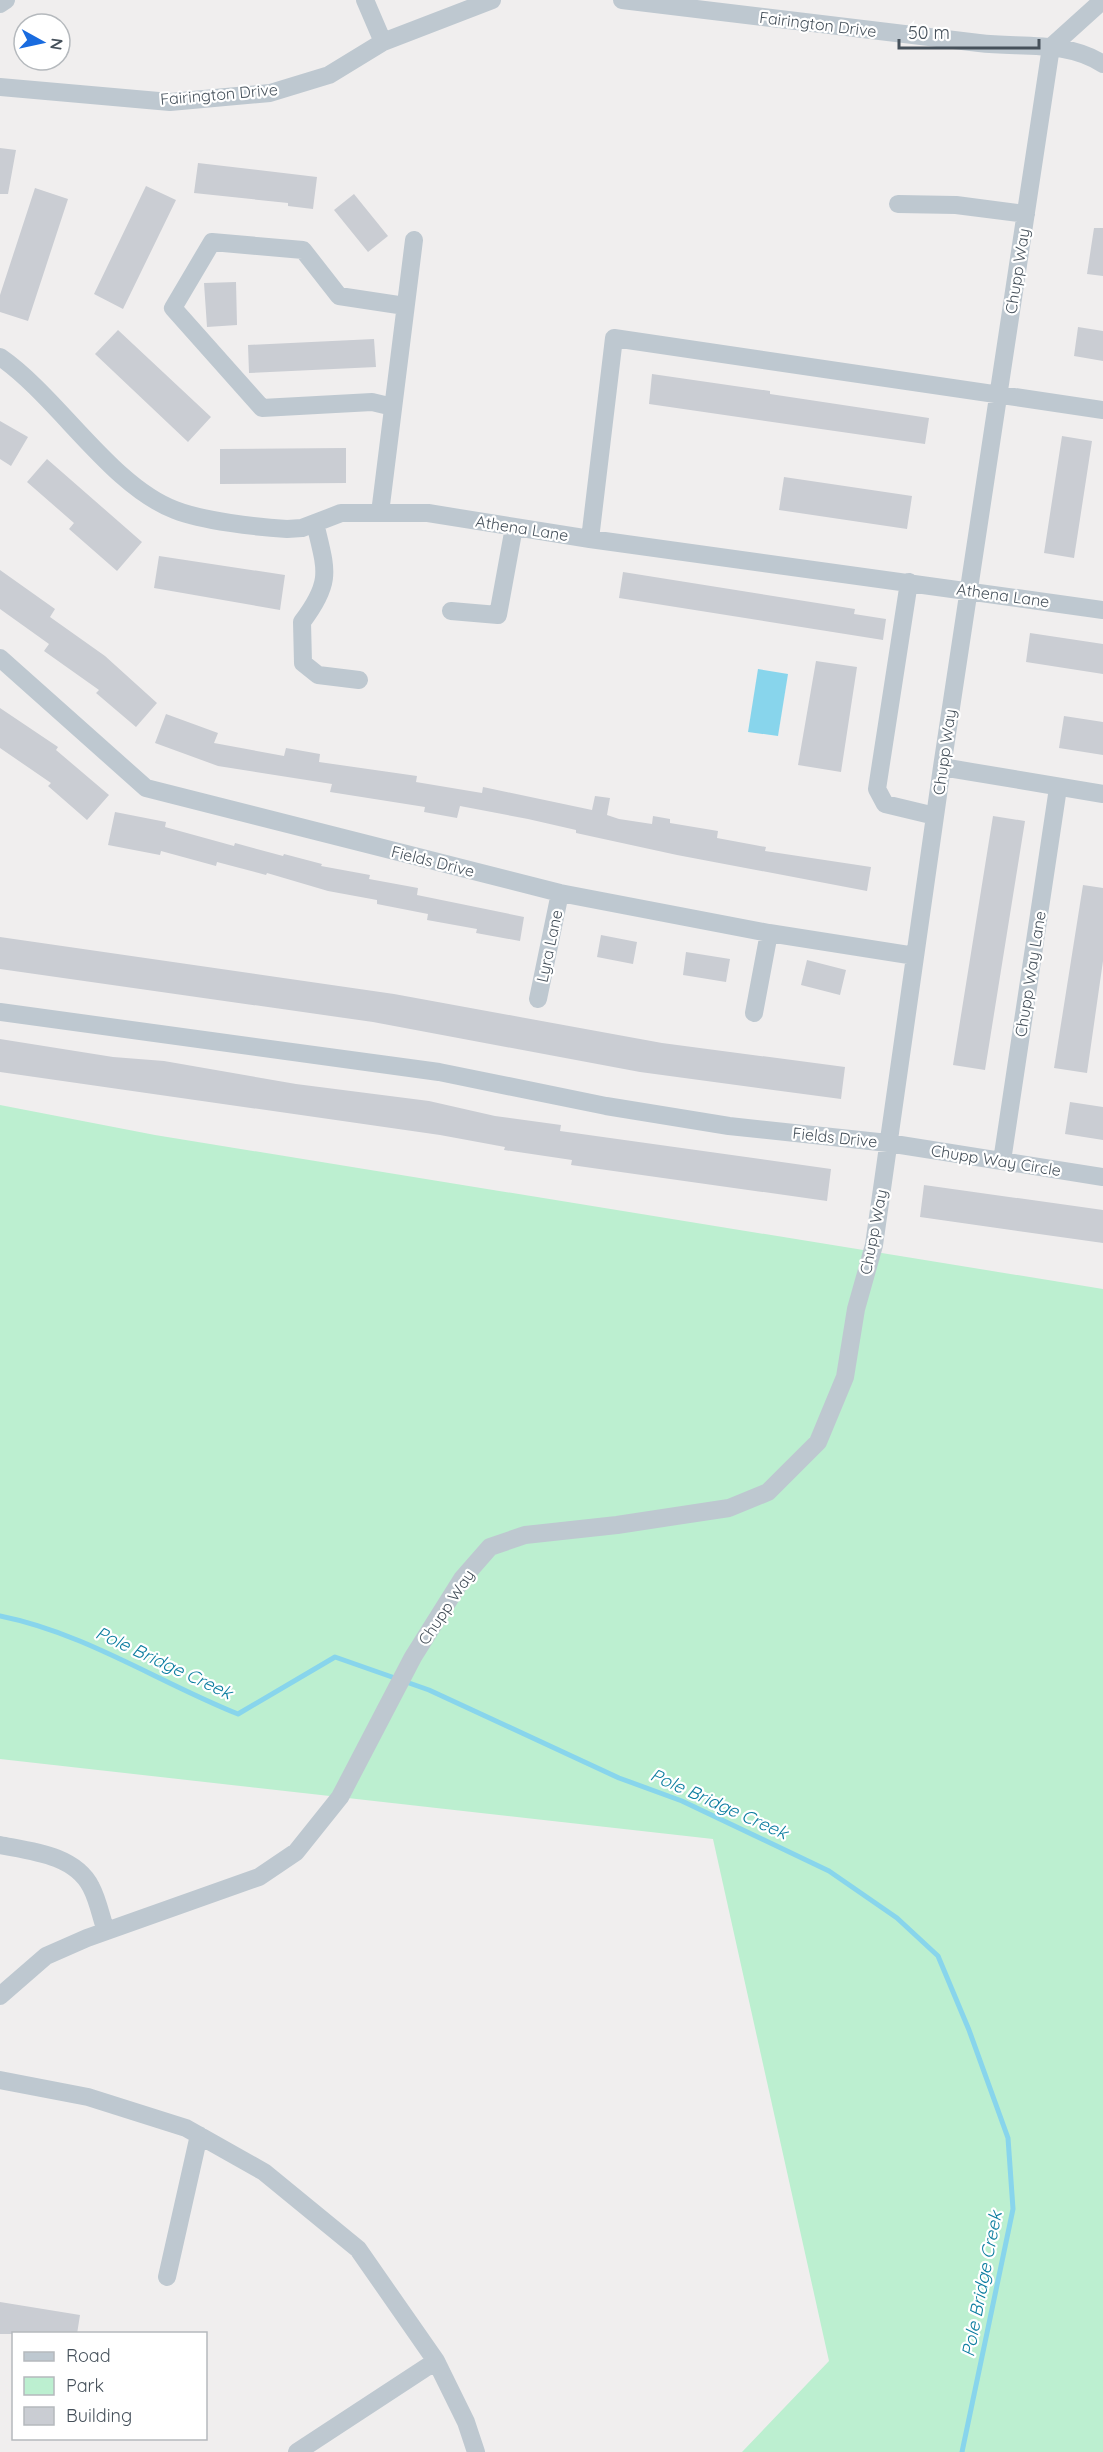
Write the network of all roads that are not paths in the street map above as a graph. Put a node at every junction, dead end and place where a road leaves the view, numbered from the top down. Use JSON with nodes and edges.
{"nodes":[{"id":1,"x":6,"y":0,"type":"edge"},
{"id":2,"x":365,"y":0,"type":"edge"},
{"id":3,"x":492,"y":0,"type":"edge"},
{"id":4,"x":622,"y":0,"type":"edge"},
{"id":5,"x":1103,"y":0,"type":"edge"},
{"id":6,"x":0,"y":3,"type":"edge"},
{"id":7,"x":383,"y":42,"type":"junction"},
{"id":8,"x":1051,"y":47,"type":"junction"},
{"id":9,"x":1103,"y":64,"type":"edge"},
{"id":10,"x":0,"y":87,"type":"edge"},
{"id":11,"x":898,"y":204,"type":"dead end"},
{"id":12,"x":1026,"y":214,"type":"junction"},
{"id":13,"x":414,"y":240,"type":"dead end"},
{"id":14,"x":405,"y":306,"type":"junction"},
{"id":15,"x":0,"y":357,"type":"edge"},
{"id":16,"x":998,"y":395,"type":"junction"},
{"id":17,"x":393,"y":407,"type":"junction"},
{"id":18,"x":1103,"y":410,"type":"edge"},
{"id":19,"x":380,"y":513,"type":"junction"},
{"id":20,"x":315,"y":523,"type":"junction"},
{"id":21,"x":514,"y":527,"type":"junction"},
{"id":22,"x":590,"y":539,"type":"junction"},
{"id":23,"x":909,"y":582,"type":"junction"},
{"id":24,"x":969,"y":590,"type":"junction"},
{"id":25,"x":1103,"y":610,"type":"edge"},
{"id":26,"x":451,"y":611,"type":"dead end"},
{"id":27,"x":0,"y":658,"type":"edge"},
{"id":28,"x":360,"y":680,"type":"dead end"},
{"id":29,"x":942,"y":767,"type":"junction"},
{"id":30,"x":1058,"y":788,"type":"junction"},
{"id":31,"x":1103,"y":794,"type":"edge"},
{"id":32,"x":935,"y":816,"type":"junction"},
{"id":33,"x":560,"y":893,"type":"junction"},
{"id":34,"x":769,"y":933,"type":"junction"},
{"id":35,"x":915,"y":956,"type":"junction"},
{"id":36,"x":538,"y":999,"type":"dead end"},
{"id":37,"x":0,"y":1012,"type":"edge"},
{"id":38,"x":754,"y":1012,"type":"dead end"},
{"id":39,"x":888,"y":1143,"type":"junction"},
{"id":40,"x":1002,"y":1161,"type":"junction"},
{"id":41,"x":1103,"y":1177,"type":"edge"},
{"id":42,"x":0,"y":1845,"type":"edge"},
{"id":43,"x":106,"y":1931,"type":"junction"},
{"id":44,"x":0,"y":1996,"type":"edge"},
{"id":45,"x":0,"y":2079,"type":"edge"},
{"id":46,"x":199,"y":2135,"type":"junction"},
{"id":47,"x":167,"y":2277,"type":"dead end"},
{"id":48,"x":436,"y":2361,"type":"junction"},
{"id":49,"x":297,"y":2452,"type":"edge"},
{"id":50,"x":476,"y":2452,"type":"edge"}],
"edges":[{"from":1,"to":6,"type":"street"},
{"from":2,"to":7,"type":"street"},
{"from":3,"to":7,"type":"street","name":"Fairington Drive"},
{"from":4,"to":8,"type":"street","name":"Fairington Drive"},
{"from":5,"to":8,"type":"street"},
{"from":7,"to":10,"type":"street","name":"Fairington Drive"},
{"from":8,"to":9,"type":"street","name":"Fairington Drive"},
{"from":8,"to":12,"type":"street","name":"Chupp Way"},
{"from":11,"to":12,"type":"street"},
{"from":12,"to":16,"type":"street","name":"Chupp Way"},
{"from":13,"to":14,"type":"street"},
{"from":14,"to":17,"type":"street"},
{"from":14,"to":17,"type":"street"},
{"from":15,"to":20,"type":"street","name":"Athena Lane"},
{"from":16,"to":18,"type":"street"},
{"from":16,"to":22,"type":"street"},
{"from":16,"to":24,"type":"street","name":"Chupp Way"},
{"from":17,"to":19,"type":"street"},
{"from":19,"to":20,"type":"street","name":"Athena Lane"},
{"from":19,"to":21,"type":"street","name":"Athena Lane"},
{"from":20,"to":28,"type":"street"},
{"from":21,"to":22,"type":"street","name":"Athena Lane"},
{"from":21,"to":26,"type":"street"},
{"from":22,"to":23,"type":"street","name":"Athena Lane"},
{"from":23,"to":24,"type":"street","name":"Athena Lane"},
{"from":23,"to":32,"type":"street"},
{"from":24,"to":25,"type":"street","name":"Athena Lane"},
{"from":24,"to":29,"type":"street","name":"Chupp Way"},
{"from":27,"to":33,"type":"street","name":"Fields Drive"},
{"from":29,"to":30,"type":"street"},
{"from":29,"to":32,"type":"street","name":"Chupp Way"},
{"from":30,"to":31,"type":"street"},
{"from":30,"to":40,"type":"street","name":"Chupp Way Lane"},
{"from":32,"to":35,"type":"street","name":"Chupp Way"},
{"from":33,"to":34,"type":"street","name":"Fields Drive"},
{"from":33,"to":36,"type":"street","name":"Lyra Lane"},
{"from":34,"to":35,"type":"street","name":"Fields Drive"},
{"from":34,"to":38,"type":"street"},
{"from":35,"to":39,"type":"street","name":"Chupp Way"},
{"from":37,"to":39,"type":"street","name":"Fields Drive"},
{"from":39,"to":40,"type":"street","name":"Chupp Way Circle"},
{"from":39,"to":43,"type":"street","name":"Chupp Way"},
{"from":40,"to":41,"type":"street","name":"Chupp Way Circle"},
{"from":42,"to":43,"type":"street"},
{"from":43,"to":44,"type":"street","name":"Chupp Way"},
{"from":45,"to":46,"type":"street"},
{"from":46,"to":47,"type":"street"},
{"from":46,"to":48,"type":"street"},
{"from":48,"to":49,"type":"street"},
{"from":48,"to":50,"type":"street"}]}
